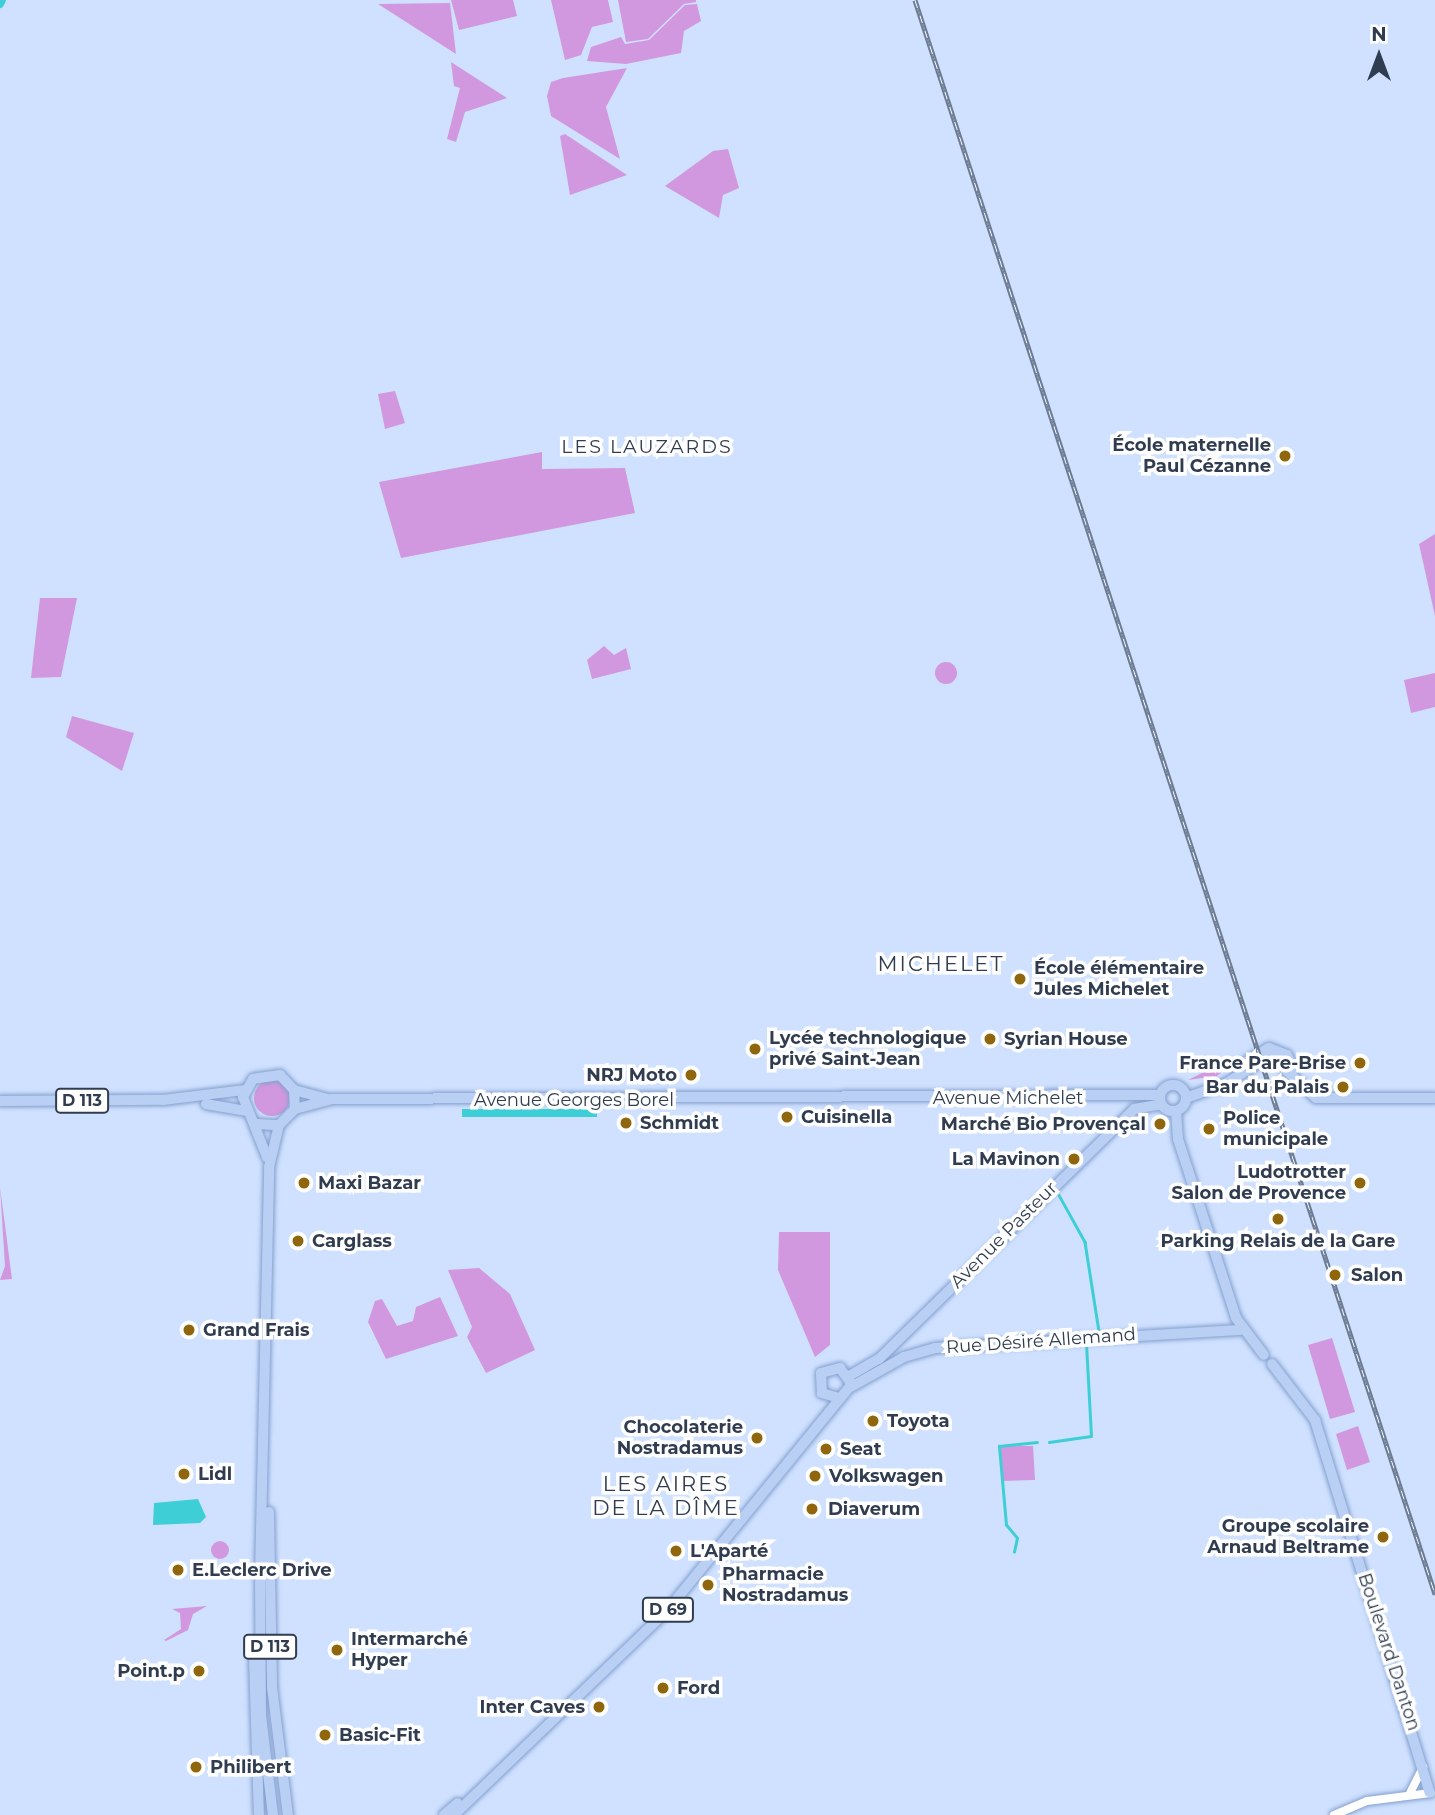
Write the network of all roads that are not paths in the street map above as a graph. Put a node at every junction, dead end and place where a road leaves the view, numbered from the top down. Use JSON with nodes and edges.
{"nodes":[{"id":1,"x":245,"y":1090,"type":"junction"},
{"id":2,"x":294,"y":1090,"type":"junction"},
{"id":3,"x":1185,"y":1094,"type":"junction"},
{"id":4,"x":1435,"y":1098,"type":"edge"},
{"id":5,"x":855,"y":1099,"type":"joint"},
{"id":6,"x":163,"y":1100,"type":"junction"},
{"id":7,"x":330,"y":1100,"type":"junction"},
{"id":8,"x":1161,"y":1100,"type":"junction"},
{"id":9,"x":0,"y":1101,"type":"edge"},
{"id":10,"x":295,"y":1109,"type":"junction"},
{"id":11,"x":245,"y":1111,"type":"junction"},
{"id":12,"x":1176,"y":1111,"type":"junction"},
{"id":13,"x":257,"y":1124,"type":"junction"},
{"id":14,"x":279,"y":1125,"type":"junction"},
{"id":15,"x":269,"y":1167,"type":"junction"},
{"id":16,"x":1242,"y":1330,"type":"junction"},
{"id":17,"x":895,"y":1343,"type":"junction"},
{"id":18,"x":904,"y":1357,"type":"junction"},
{"id":19,"x":849,"y":1376,"type":"junction"},
{"id":20,"x":849,"y":1388,"type":"junction"},
{"id":21,"x":827,"y":1398,"type":"junction"},
{"id":22,"x":839,"y":1398,"type":"junction"},
{"id":23,"x":829,"y":1410,"type":"junction"},
{"id":24,"x":263,"y":1479,"type":"junction"},
{"id":25,"x":260,"y":1574,"type":"junction"},
{"id":26,"x":1424,"y":1764,"type":"junction"},
{"id":27,"x":482,"y":1787,"type":"junction"},
{"id":28,"x":1410,"y":1793,"type":"junction"},
{"id":29,"x":1433,"y":1793,"type":"edge"},
{"id":30,"x":260,"y":1815,"type":"edge"},
{"id":31,"x":273,"y":1815,"type":"edge"},
{"id":32,"x":288,"y":1815,"type":"edge"},
{"id":33,"x":444,"y":1815,"type":"edge"},
{"id":34,"x":454,"y":1815,"type":"edge"},
{"id":35,"x":1334,"y":1815,"type":"edge"}],
"edges":[{"from":1,"to":2,"type":"main road"},
{"from":1,"to":6,"type":"main road","number":"D 113"},
{"from":1,"to":11,"type":"main road"},
{"from":2,"to":7,"type":"main road"},
{"from":2,"to":10,"type":"main road"},
{"from":3,"to":4,"type":"main road"},
{"from":3,"to":8,"type":"main road"},
{"from":3,"to":12,"type":"main road"},
{"from":5,"to":7,"type":"main road","name":"Avenue Georges Borel"},
{"from":5,"to":8,"type":"main road","name":"Avenue Michelet"},
{"from":6,"to":9,"type":"main road","number":"D 113"},
{"from":6,"to":11,"type":"main road","number":"D 113"},
{"from":7,"to":10,"type":"main road","name":"Avenue Georges Borel"},
{"from":8,"to":12,"type":"main road"},
{"from":8,"to":17,"type":"main road","name":"Avenue Pasteur"},
{"from":10,"to":14,"type":"main road"},
{"from":11,"to":13,"type":"main road"},
{"from":12,"to":16,"type":"main road"},
{"from":13,"to":14,"type":"main road"},
{"from":13,"to":15,"type":"main road","number":"D 113"},
{"from":14,"to":15,"type":"main road","number":"D 113"},
{"from":15,"to":24,"type":"main road","number":"D 113"},
{"from":16,"to":18,"type":"main road","name":"Rue Désiré Allemand"},
{"from":16,"to":26,"type":"main road","name":"Boulevard Danton"},
{"from":17,"to":18,"type":"main road"},
{"from":17,"to":19,"type":"main road","name":"Avenue Pasteur"},
{"from":18,"to":20,"type":"main road","name":"Rue Désiré Allemand"},
{"from":19,"to":20,"type":"main road"},
{"from":19,"to":21,"type":"main road"},
{"from":20,"to":22,"type":"main road"},
{"from":21,"to":22,"type":"main road"},
{"from":21,"to":23,"type":"main road"},
{"from":22,"to":23,"type":"main road","number":"D 69"},
{"from":23,"to":27,"type":"main road","number":"D 69"},
{"from":24,"to":25,"type":"main road","number":"D 113"},
{"from":24,"to":32,"type":"main road","number":"D 113"},
{"from":25,"to":30,"type":"main road"},
{"from":25,"to":31,"type":"main road","number":"D 113"},
{"from":26,"to":28,"type":"street"},
{"from":26,"to":29,"type":"main road","name":"Boulevard Danton"},
{"from":27,"to":33,"type":"main road","number":"D 69"},
{"from":27,"to":34,"type":"main road","number":"D 69"},
{"from":28,"to":29,"type":"street"},
{"from":28,"to":35,"type":"street"}]}
